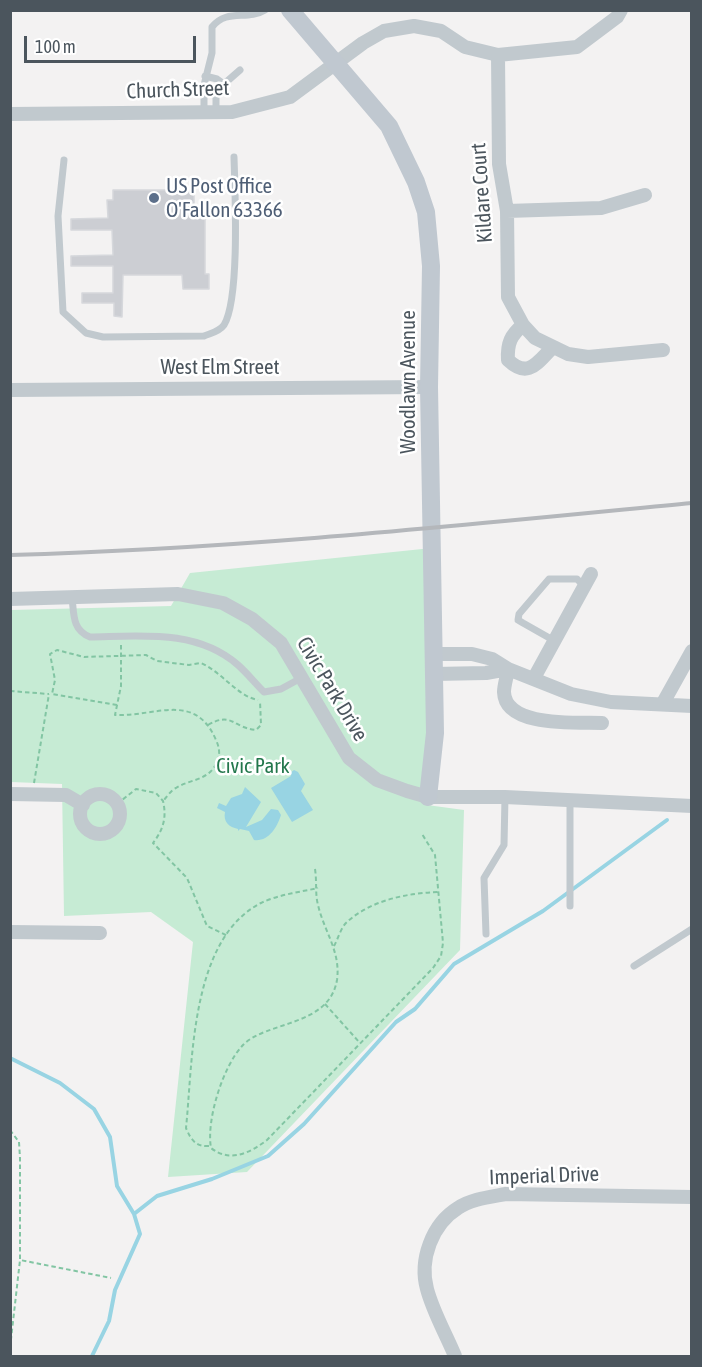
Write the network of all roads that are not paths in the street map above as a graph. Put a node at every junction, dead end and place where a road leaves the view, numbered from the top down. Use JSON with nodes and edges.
{"nodes":[{"id":1,"x":265,"y":10,"type":"edge"},
{"id":2,"x":290,"y":10,"type":"edge"},
{"id":3,"x":621,"y":10,"type":"edge"},
{"id":4,"x":498,"y":55,"type":"junction"},
{"id":5,"x":336,"y":65,"type":"junction"},
{"id":6,"x":240,"y":70,"type":"dead end"},
{"id":7,"x":205,"y":76,"type":"junction"},
{"id":8,"x":224,"y":84,"type":"junction"},
{"id":9,"x":210,"y":112,"type":"junction"},
{"id":10,"x":10,"y":114,"type":"edge"},
{"id":11,"x":234,"y":158,"type":"dead end"},
{"id":12,"x":64,"y":160,"type":"dead end"},
{"id":13,"x":645,"y":195,"type":"dead end"},
{"id":14,"x":507,"y":211,"type":"junction"},
{"id":15,"x":523,"y":325,"type":"junction"},
{"id":16,"x":552,"y":348,"type":"junction"},
{"id":17,"x":663,"y":351,"type":"dead end"},
{"id":18,"x":429,"y":387,"type":"junction"},
{"id":19,"x":10,"y":390,"type":"edge"},
{"id":20,"x":587,"y":580,"type":"joint"},
{"id":21,"x":72,"y":597,"type":"junction"},
{"id":22,"x":10,"y":599,"type":"edge"},
{"id":23,"x":553,"y":640,"type":"junction"},
{"id":24,"x":692,"y":651,"type":"edge"},
{"id":25,"x":434,"y":654,"type":"junction"},
{"id":26,"x":508,"y":669,"type":"junction"},
{"id":27,"x":434,"y":674,"type":"junction"},
{"id":28,"x":303,"y":677,"type":"junction"},
{"id":29,"x":534,"y":678,"type":"junction"},
{"id":30,"x":663,"y":704,"type":"junction"},
{"id":31,"x":692,"y":706,"type":"edge"},
{"id":32,"x":602,"y":723,"type":"dead end"},
{"id":33,"x":10,"y":794,"type":"edge"},
{"id":34,"x":428,"y":797,"type":"junction"},
{"id":35,"x":505,"y":797,"type":"junction"},
{"id":36,"x":570,"y":800,"type":"junction"},
{"id":37,"x":83,"y":805,"type":"junction"},
{"id":38,"x":692,"y":806,"type":"edge"},
{"id":39,"x":570,"y":906,"type":"dead end"},
{"id":40,"x":692,"y":929,"type":"edge"},
{"id":41,"x":10,"y":932,"type":"edge"},
{"id":42,"x":100,"y":933,"type":"dead end"},
{"id":43,"x":486,"y":933,"type":"dead end"},
{"id":44,"x":634,"y":966,"type":"dead end"},
{"id":45,"x":692,"y":1197,"type":"edge"},
{"id":46,"x":455,"y":1356,"type":"edge"}],
"edges":[{"from":1,"to":7,"type":"lane"},
{"from":2,"to":5,"type":"street","name":"Woodlawn Avenue"},
{"from":3,"to":4,"type":"street","name":"Church Street"},
{"from":4,"to":5,"type":"street","name":"Church Street"},
{"from":4,"to":14,"type":"street","name":"Kildare Court"},
{"from":5,"to":9,"type":"street","name":"Church Street"},
{"from":5,"to":18,"type":"street","name":"Woodlawn Avenue"},
{"from":6,"to":8,"type":"lane"},
{"from":7,"to":8,"type":"lane"},
{"from":7,"to":9,"type":"lane"},
{"from":8,"to":9,"type":"lane"},
{"from":9,"to":10,"type":"street","name":"Church Street"},
{"from":11,"to":12,"type":"lane"},
{"from":13,"to":14,"type":"street"},
{"from":14,"to":15,"type":"street","name":"Kildare Court"},
{"from":15,"to":16,"type":"street","name":"Kildare Court"},
{"from":15,"to":16,"type":"street"},
{"from":16,"to":17,"type":"street","name":"Kildare Court"},
{"from":18,"to":19,"type":"street","name":"West Elm Street"},
{"from":18,"to":25,"type":"street","name":"Woodlawn Avenue"},
{"from":20,"to":23,"type":"street"},
{"from":20,"to":23,"type":"lane"},
{"from":21,"to":22,"type":"street","name":"Civic Park Drive"},
{"from":21,"to":28,"type":"street","name":"Civic Park Drive"},
{"from":21,"to":28,"type":"lane"},
{"from":23,"to":29,"type":"street"},
{"from":24,"to":30,"type":"street"},
{"from":25,"to":26,"type":"street"},
{"from":25,"to":27,"type":"street","name":"Woodlawn Avenue"},
{"from":26,"to":27,"type":"street"},
{"from":26,"to":29,"type":"street"},
{"from":26,"to":32,"type":"street"},
{"from":27,"to":34,"type":"street","name":"Woodlawn Avenue"},
{"from":28,"to":34,"type":"street","name":"Civic Park Drive"},
{"from":29,"to":30,"type":"street"},
{"from":30,"to":31,"type":"street"},
{"from":33,"to":37,"type":"street"},
{"from":34,"to":35,"type":"street","name":"Civic Park Drive"},
{"from":35,"to":36,"type":"street","name":"Civic Park Drive"},
{"from":35,"to":43,"type":"lane"},
{"from":36,"to":38,"type":"street","name":"Civic Park Drive"},
{"from":36,"to":39,"type":"lane"},
{"from":37,"to":37,"type":"street"},
{"from":40,"to":44,"type":"lane"},
{"from":41,"to":42,"type":"street"},
{"from":45,"to":46,"type":"street","name":"Imperial Drive"}]}
